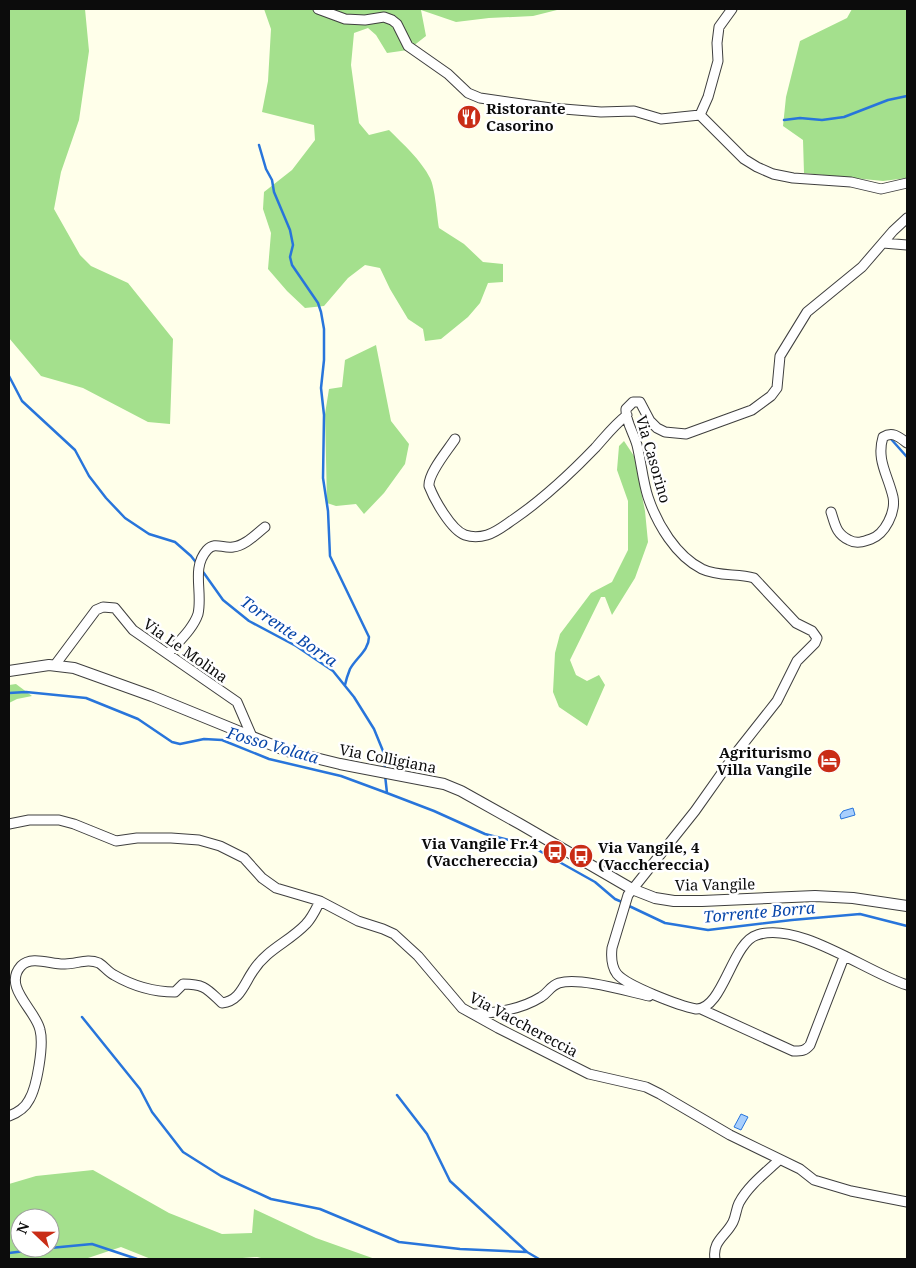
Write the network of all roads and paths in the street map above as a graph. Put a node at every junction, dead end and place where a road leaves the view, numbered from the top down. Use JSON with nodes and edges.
{"nodes":[{"id":1,"x":318,"y":9,"type":"edge"},
{"id":2,"x":732,"y":9,"type":"edge"},
{"id":3,"x":700,"y":114,"type":"junction"},
{"id":4,"x":907,"y":183,"type":"edge"},
{"id":5,"x":907,"y":218,"type":"edge"},
{"id":6,"x":883,"y":243,"type":"junction"},
{"id":7,"x":907,"y":245,"type":"edge"},
{"id":8,"x":627,"y":415,"type":"junction"},
{"id":9,"x":455,"y":439,"type":"dead end"},
{"id":10,"x":907,"y":443,"type":"edge"},
{"id":11,"x":830,"y":512,"type":"dead end"},
{"id":12,"x":265,"y":527,"type":"dead end"},
{"id":13,"x":168,"y":654,"type":"junction"},
{"id":14,"x":55,"y":665,"type":"junction"},
{"id":15,"x":9,"y":671,"type":"edge"},
{"id":16,"x":253,"y":739,"type":"junction"},
{"id":17,"x":9,"y":824,"type":"edge"},
{"id":18,"x":630,"y":892,"type":"junction"},
{"id":19,"x":320,"y":900,"type":"junction"},
{"id":20,"x":907,"y":906,"type":"edge"},
{"id":21,"x":844,"y":957,"type":"junction"},
{"id":22,"x":907,"y":986,"type":"edge"},
{"id":23,"x":664,"y":999,"type":"junction"},
{"id":24,"x":701,"y":1009,"type":"junction"},
{"id":25,"x":475,"y":1014,"type":"junction"},
{"id":26,"x":9,"y":1116,"type":"edge"},
{"id":27,"x":778,"y":1160,"type":"junction"},
{"id":28,"x":907,"y":1202,"type":"edge"},
{"id":29,"x":716,"y":1259,"type":"edge"}],
"edges":[{"from":1,"to":3,"type":"street"},
{"from":2,"to":3,"type":"street"},
{"from":3,"to":4,"type":"street"},
{"from":5,"to":6,"type":"street","name":"Via Casorino"},
{"from":6,"to":7,"type":"street"},
{"from":6,"to":8,"type":"street","name":"Via Casorino"},
{"from":8,"to":9,"type":"street"},
{"from":8,"to":18,"type":"street","name":"Via Casorino"},
{"from":10,"to":11,"type":"street"},
{"from":12,"to":13,"type":"street"},
{"from":13,"to":14,"type":"street","name":"Via Le Molina"},
{"from":13,"to":16,"type":"street","name":"Via Le Molina"},
{"from":14,"to":15,"type":"street","name":"Via Colligiana"},
{"from":14,"to":16,"type":"street","name":"Via Colligiana"},
{"from":16,"to":18,"type":"street","name":"Via Colligiana"},
{"from":17,"to":19,"type":"street","name":"Via Vacchereccia"},
{"from":18,"to":20,"type":"street","name":"Via Vangile"},
{"from":18,"to":23,"type":"street"},
{"from":19,"to":25,"type":"street","name":"Via Vacchereccia"},
{"from":19,"to":26,"type":"street"},
{"from":21,"to":22,"type":"street"},
{"from":21,"to":24,"type":"street"},
{"from":21,"to":24,"type":"street"},
{"from":23,"to":24,"type":"street"},
{"from":23,"to":25,"type":"street"},
{"from":25,"to":27,"type":"street","name":"Via Vacchereccia"},
{"from":27,"to":28,"type":"street","name":"Via Vacchereccia"},
{"from":27,"to":29,"type":"street"}]}
